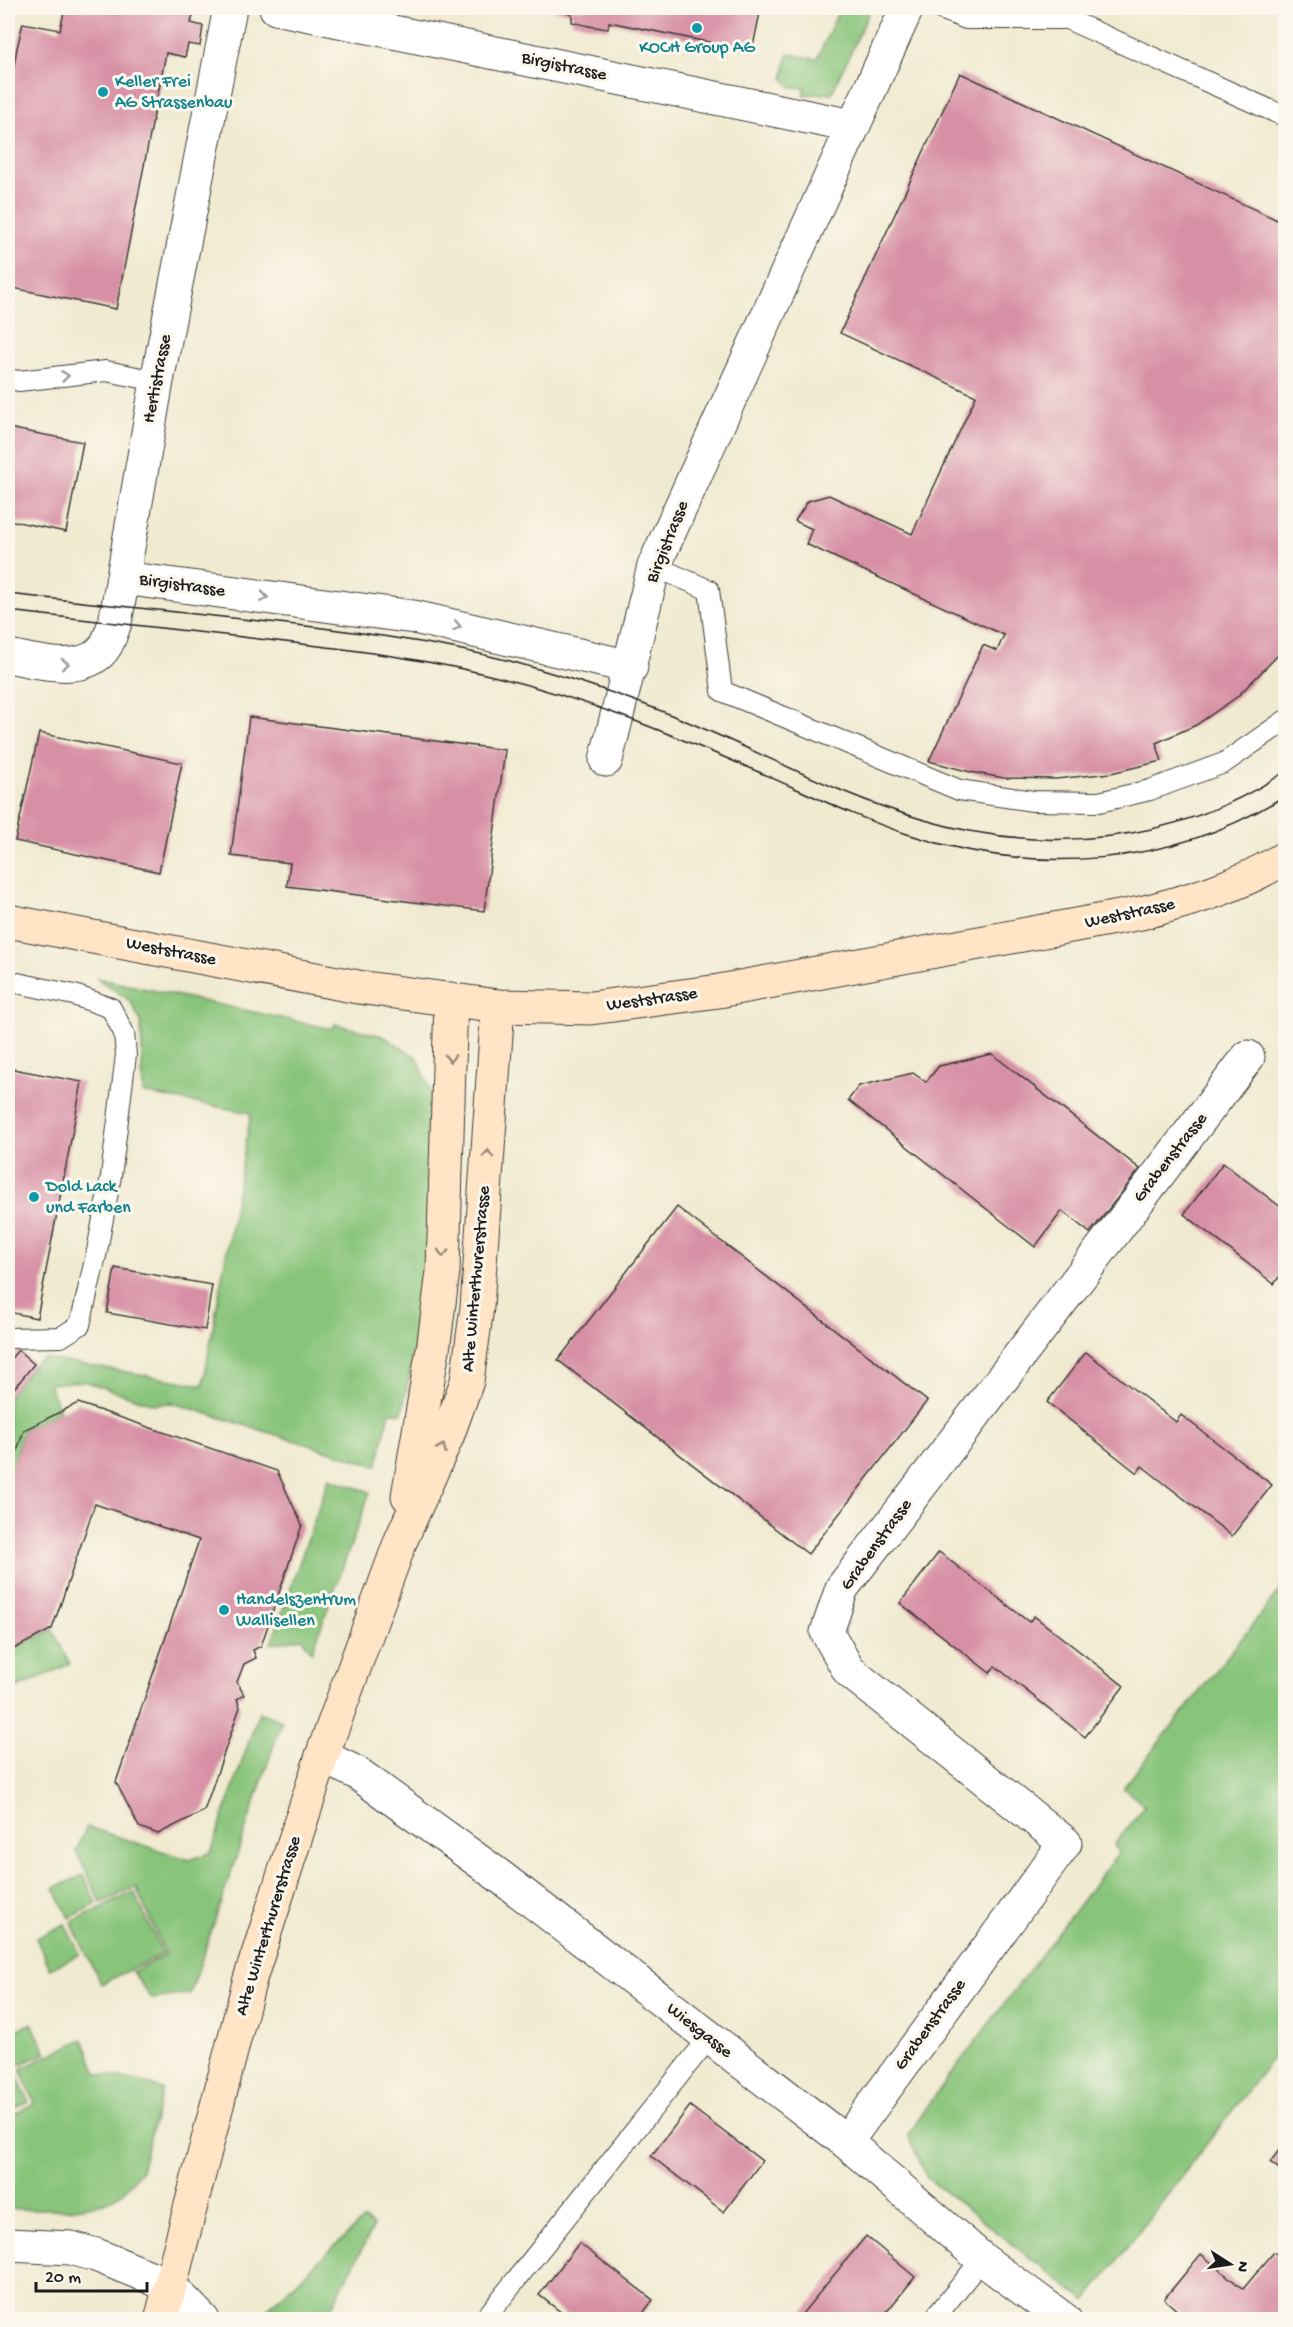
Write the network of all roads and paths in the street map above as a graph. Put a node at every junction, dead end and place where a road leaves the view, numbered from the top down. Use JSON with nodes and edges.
{"nodes":[{"id":1,"x":230,"y":8,"type":"edge"},
{"id":2,"x":276,"y":8,"type":"edge"},
{"id":3,"x":907,"y":8,"type":"edge"},
{"id":4,"x":938,"y":8,"type":"edge"},
{"id":5,"x":1033,"y":13,"type":"edge"},
{"id":6,"x":1286,"y":117,"type":"edge"},
{"id":7,"x":852,"y":126,"type":"junction"},
{"id":8,"x":8,"y":380,"type":"edge"},
{"id":9,"x":157,"y":381,"type":"junction"},
{"id":10,"x":654,"y":567,"type":"junction"},
{"id":11,"x":123,"y":578,"type":"junction"},
{"id":12,"x":8,"y":656,"type":"edge"},
{"id":13,"x":631,"y":667,"type":"junction"},
{"id":14,"x":1286,"y":720,"type":"edge"},
{"id":15,"x":606,"y":760,"type":"dead end"},
{"id":16,"x":1286,"y":857,"type":"edge"},
{"id":17,"x":8,"y":921,"type":"edge"},
{"id":18,"x":8,"y":981,"type":"edge"},
{"id":19,"x":452,"y":999,"type":"junction"},
{"id":20,"x":498,"y":1006,"type":"junction"},
{"id":21,"x":1248,"y":1057,"type":"dead end"},
{"id":22,"x":8,"y":1338,"type":"edge"},
{"id":23,"x":401,"y":1540,"type":"junction"},
{"id":24,"x":322,"y":1756,"type":"junction"},
{"id":25,"x":708,"y":2039,"type":"junction"},
{"id":26,"x":846,"y":2142,"type":"junction"},
{"id":27,"x":8,"y":2245,"type":"edge"},
{"id":28,"x":982,"y":2259,"type":"junction"},
{"id":29,"x":169,"y":2286,"type":"junction"},
{"id":30,"x":161,"y":2319,"type":"edge"},
{"id":31,"x":203,"y":2319,"type":"edge"},
{"id":32,"x":484,"y":2319,"type":"edge"},
{"id":33,"x":933,"y":2319,"type":"edge"},
{"id":34,"x":1065,"y":2319,"type":"edge"}],
"edges":[{"from":1,"to":9,"type":"street","name":"Hertistrasse"},
{"from":2,"to":7,"type":"street","name":"Birgistrasse"},
{"from":3,"to":7,"type":"street","name":"Birgistrasse"},
{"from":4,"to":5,"type":"lane"},
{"from":5,"to":6,"type":"lane"},
{"from":7,"to":10,"type":"street","name":"Birgistrasse"},
{"from":8,"to":9,"type":"lane","one_way":true},
{"from":9,"to":11,"type":"street","name":"Hertistrasse"},
{"from":10,"to":13,"type":"street","name":"Birgistrasse"},
{"from":10,"to":14,"type":"lane"},
{"from":12,"to":11,"type":"street","name":"Hertistrasse","one_way":true},
{"from":11,"to":13,"type":"street","name":"Birgistrasse","one_way":true},
{"from":13,"to":15,"type":"street","name":"Birgistrasse"},
{"from":16,"to":20,"type":"main road","name":"Weststrasse"},
{"from":17,"to":19,"type":"main road","name":"Weststrasse"},
{"from":18,"to":22,"type":"lane"},
{"from":19,"to":20,"type":"main road","name":"Weststrasse"},
{"from":19,"to":23,"type":"main road","name":"Alte Winterthurerstrasse","one_way":true},
{"from":23,"to":20,"type":"main road","name":"Alte Winterthurerstrasse","one_way":true},
{"from":21,"to":26,"type":"street","name":"Grabenstrasse"},
{"from":23,"to":24,"type":"main road","name":"Alte Winterthurerstrasse"},
{"from":24,"to":25,"type":"street","name":"Wiesgasse"},
{"from":24,"to":29,"type":"main road","name":"Alte Winterthurerstrasse"},
{"from":25,"to":26,"type":"street","name":"Wiesgasse"},
{"from":25,"to":32,"type":"lane"},
{"from":26,"to":28,"type":"street","name":"Wiesgasse"},
{"from":27,"to":29,"type":"street"},
{"from":28,"to":33,"type":"lane"},
{"from":28,"to":34,"type":"street","name":"Wiesgasse"},
{"from":29,"to":30,"type":"main road","name":"Alte Winterthurerstrasse"},
{"from":29,"to":31,"type":"street"}]}
